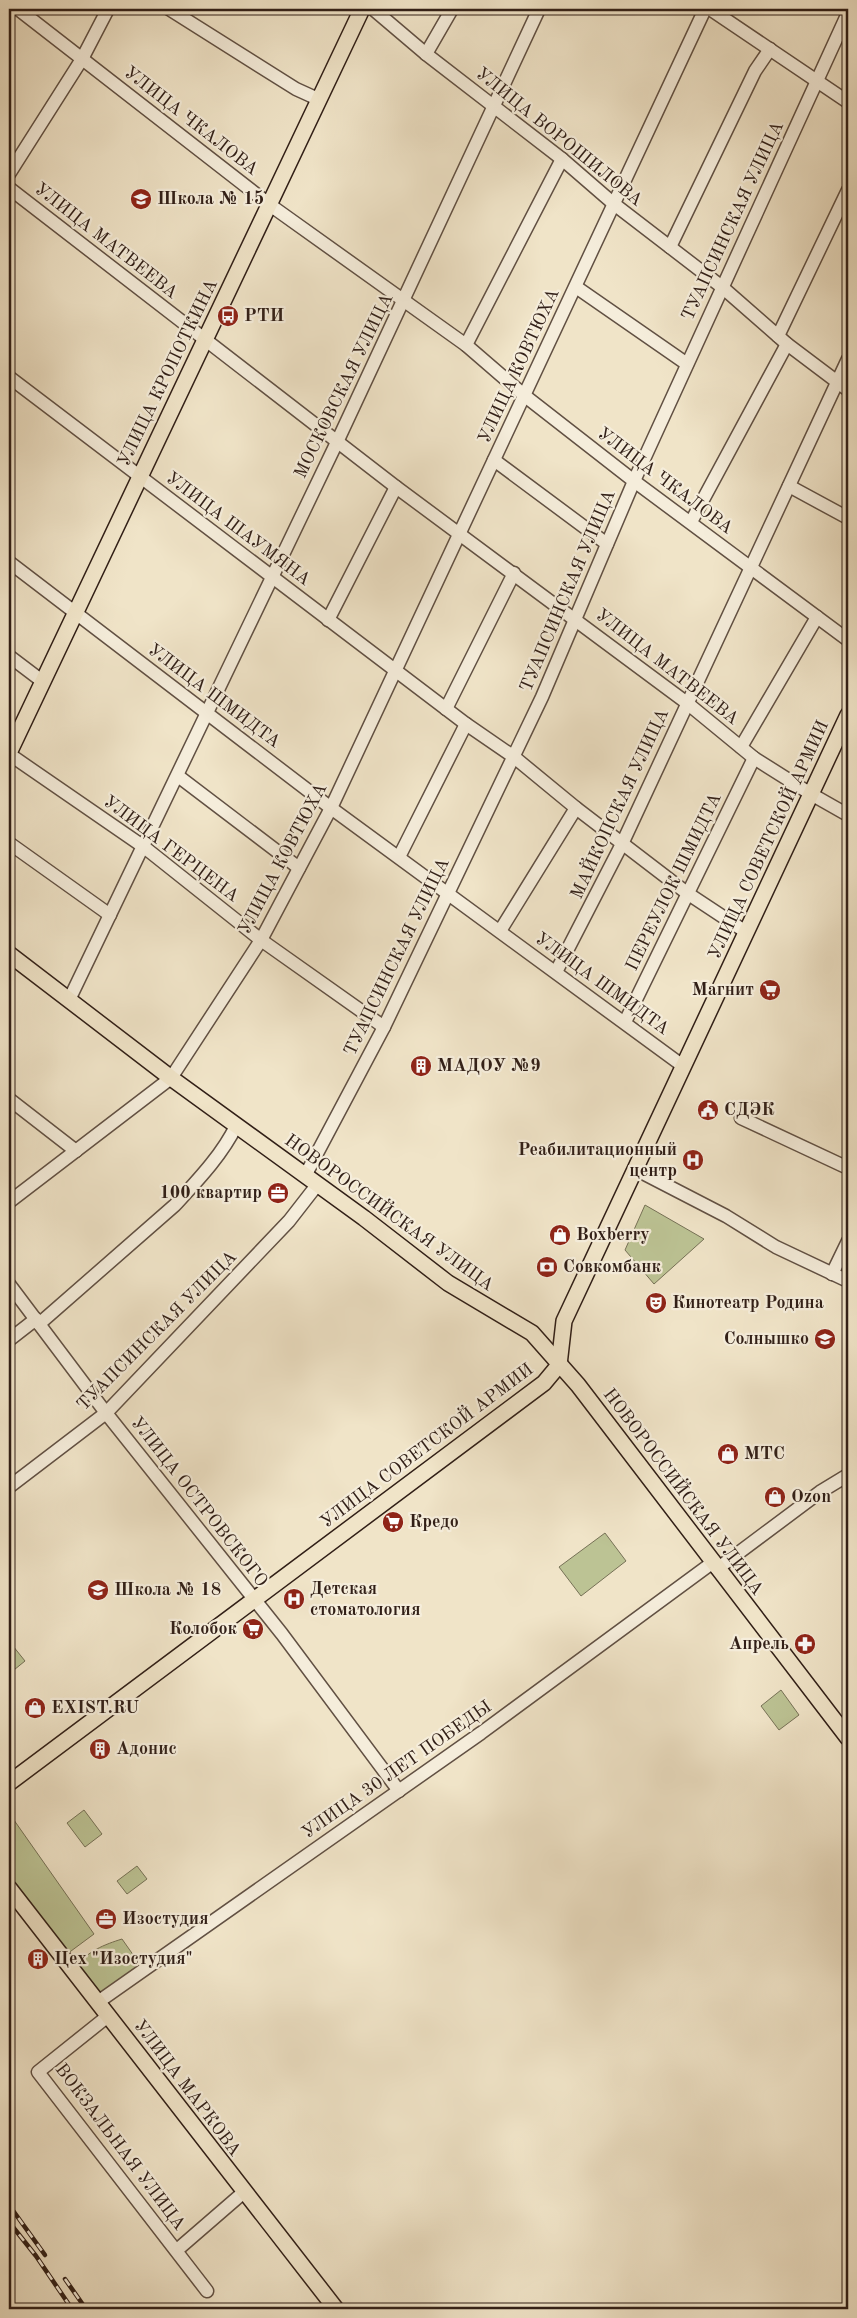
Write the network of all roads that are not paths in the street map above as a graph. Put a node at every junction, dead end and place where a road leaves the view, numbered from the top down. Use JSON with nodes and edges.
{"nodes":[{"id":1,"x":18,"y":9,"type":"edge"},
{"id":2,"x":108,"y":9,"type":"edge"},
{"id":3,"x":169,"y":9,"type":"edge"},
{"id":4,"x":362,"y":9,"type":"edge"},
{"id":5,"x":373,"y":9,"type":"edge"},
{"id":6,"x":452,"y":9,"type":"edge"},
{"id":7,"x":539,"y":9,"type":"edge"},
{"id":8,"x":705,"y":9,"type":"edge"},
{"id":9,"x":710,"y":9,"type":"edge"},
{"id":10,"x":848,"y":13,"type":"edge"},
{"id":11,"x":770,"y":49,"type":"junction"},
{"id":12,"x":426,"y":54,"type":"junction"},
{"id":13,"x":82,"y":59,"type":"junction"},
{"id":14,"x":817,"y":81,"type":"junction"},
{"id":15,"x":318,"y":98,"type":"junction"},
{"id":16,"x":848,"y":102,"type":"edge"},
{"id":17,"x":495,"y":108,"type":"junction"},
{"id":18,"x":562,"y":159,"type":"junction"},
{"id":19,"x":9,"y":174,"type":"edge"},
{"id":20,"x":9,"y":188,"type":"edge"},
{"id":21,"x":848,"y":190,"type":"edge"},
{"id":22,"x":614,"y":204,"type":"junction"},
{"id":23,"x":270,"y":205,"type":"junction"},
{"id":24,"x":670,"y":247,"type":"junction"},
{"id":25,"x":576,"y":287,"type":"junction"},
{"id":26,"x":722,"y":287,"type":"junction"},
{"id":27,"x":405,"y":300,"type":"junction"},
{"id":28,"x":205,"y":338,"type":"junction"},
{"id":29,"x":782,"y":340,"type":"junction"},
{"id":30,"x":466,"y":345,"type":"junction"},
{"id":31,"x":848,"y":359,"type":"edge"},
{"id":32,"x":687,"y":364,"type":"junction"},
{"id":33,"x":9,"y":378,"type":"edge"},
{"id":34,"x":837,"y":383,"type":"junction"},
{"id":35,"x":848,"y":390,"type":"edge"},
{"id":36,"x":525,"y":396,"type":"junction"},
{"id":37,"x":338,"y":440,"type":"junction"},
{"id":38,"x":494,"y":460,"type":"junction"},
{"id":39,"x":140,"y":476,"type":"junction"},
{"id":40,"x":634,"y":481,"type":"junction"},
{"id":41,"x":789,"y":486,"type":"junction"},
{"id":42,"x":396,"y":487,"type":"junction"},
{"id":43,"x":848,"y":518,"type":"edge"},
{"id":44,"x":691,"y":522,"type":"junction"},
{"id":45,"x":460,"y":533,"type":"junction"},
{"id":46,"x":607,"y":544,"type":"junction"},
{"id":47,"x":9,"y":562,"type":"edge"},
{"id":48,"x":751,"y":568,"type":"junction"},
{"id":49,"x":514,"y":574,"type":"junction"},
{"id":50,"x":271,"y":576,"type":"junction"},
{"id":51,"x":75,"y":611,"type":"junction"},
{"id":52,"x":816,"y":617,"type":"junction"},
{"id":53,"x":575,"y":618,"type":"junction"},
{"id":54,"x":328,"y":620,"type":"junction"},
{"id":55,"x":848,"y":640,"type":"edge"},
{"id":56,"x":9,"y":656,"type":"edge"},
{"id":57,"x":395,"y":668,"type":"junction"},
{"id":58,"x":42,"y":681,"type":"junction"},
{"id":59,"x":687,"y":703,"type":"junction"},
{"id":60,"x":446,"y":709,"type":"junction"},
{"id":61,"x":208,"y":713,"type":"junction"},
{"id":62,"x":848,"y":715,"type":"edge"},
{"id":63,"x":466,"y":724,"type":"junction"},
{"id":64,"x":741,"y":747,"type":"junction"},
{"id":65,"x":9,"y":753,"type":"edge"},
{"id":66,"x":514,"y":757,"type":"junction"},
{"id":67,"x":754,"y":758,"type":"junction"},
{"id":68,"x":178,"y":776,"type":"junction"},
{"id":69,"x":811,"y":794,"type":"junction"},
{"id":70,"x":331,"y":808,"type":"junction"},
{"id":71,"x":576,"y":808,"type":"junction"},
{"id":72,"x":848,"y":815,"type":"edge"},
{"id":73,"x":9,"y":843,"type":"edge"},
{"id":74,"x":622,"y":844,"type":"junction"},
{"id":75,"x":144,"y":847,"type":"junction"},
{"id":76,"x":399,"y":857,"type":"junction"},
{"id":77,"x":299,"y":868,"type":"junction"},
{"id":78,"x":448,"y":893,"type":"junction"},
{"id":79,"x":687,"y":893,"type":"junction"},
{"id":80,"x":110,"y":915,"type":"junction"},
{"id":81,"x":500,"y":931,"type":"junction"},
{"id":82,"x":746,"y":932,"type":"junction"},
{"id":83,"x":261,"y":940,"type":"junction"},
{"id":84,"x":9,"y":954,"type":"edge"},
{"id":85,"x":556,"y":972,"type":"junction"},
{"id":86,"x":69,"y":1000,"type":"junction"},
{"id":87,"x":625,"y":1022,"type":"junction"},
{"id":88,"x":384,"y":1027,"type":"junction"},
{"id":89,"x":683,"y":1066,"type":"junction"},
{"id":90,"x":171,"y":1078,"type":"junction"},
{"id":91,"x":9,"y":1100,"type":"edge"},
{"id":92,"x":741,"y":1118,"type":"dead end"},
{"id":93,"x":236,"y":1126,"type":"junction"},
{"id":94,"x":76,"y":1151,"type":"junction"},
{"id":95,"x":635,"y":1168,"type":"junction"},
{"id":96,"x":848,"y":1168,"type":"edge"},
{"id":97,"x":311,"y":1181,"type":"junction"},
{"id":98,"x":9,"y":1202,"type":"edge"},
{"id":99,"x":848,"y":1241,"type":"edge"},
{"id":100,"x":832,"y":1274,"type":"junction"},
{"id":101,"x":848,"y":1281,"type":"edge"},
{"id":102,"x":9,"y":1284,"type":"edge"},
{"id":103,"x":37,"y":1321,"type":"junction"},
{"id":104,"x":9,"y":1340,"type":"edge"},
{"id":105,"x":558,"y":1365,"type":"junction"},
{"id":106,"x":106,"y":1413,"type":"junction"},
{"id":107,"x":848,"y":1475,"type":"edge"},
{"id":108,"x":9,"y":1487,"type":"edge"},
{"id":109,"x":715,"y":1566,"type":"junction"},
{"id":110,"x":255,"y":1600,"type":"junction"},
{"id":111,"x":848,"y":1738,"type":"edge"},
{"id":112,"x":9,"y":1783,"type":"edge"},
{"id":113,"x":399,"y":1791,"type":"junction"},
{"id":114,"x":9,"y":1888,"type":"edge"},
{"id":115,"x":98,"y":2002,"type":"junction"},
{"id":116,"x":108,"y":2016,"type":"junction"},
{"id":117,"x":244,"y":2192,"type":"junction"},
{"id":118,"x":177,"y":2250,"type":"junction"},
{"id":119,"x":207,"y":2291,"type":"dead end"},
{"id":120,"x":336,"y":2309,"type":"edge"}],
"edges":[{"from":1,"to":13,"type":"street","name":"УЛИЦА ЧКАЛОВА"},
{"from":2,"to":13,"type":"street"},
{"from":3,"to":15,"type":"street"},
{"from":4,"to":15,"type":"main road","name":"УЛИЦА КРОПОТКИНА"},
{"from":5,"to":12,"type":"street","name":"УЛИЦА ВОРОШИЛОВА"},
{"from":6,"to":12,"type":"street"},
{"from":7,"to":17,"type":"street","name":"МОСКОВСКАЯ УЛИЦА"},
{"from":8,"to":22,"type":"street","name":"УЛИЦА КОВТЮХА"},
{"from":9,"to":11,"type":"street"},
{"from":10,"to":14,"type":"street","name":"ТУАПСИНСКАЯ УЛИЦА"},
{"from":11,"to":14,"type":"street"},
{"from":11,"to":24,"type":"street"},
{"from":12,"to":17,"type":"street","name":"УЛИЦА ВОРОШИЛОВА"},
{"from":13,"to":19,"type":"street"},
{"from":13,"to":23,"type":"street","name":"УЛИЦА ЧКАЛОВА"},
{"from":14,"to":16,"type":"street"},
{"from":14,"to":26,"type":"street","name":"ТУАПСИНСКАЯ УЛИЦА"},
{"from":15,"to":23,"type":"main road","name":"УЛИЦА КРОПОТКИНА"},
{"from":17,"to":18,"type":"street","name":"УЛИЦА ВОРОШИЛОВА"},
{"from":17,"to":27,"type":"street","name":"МОСКОВСКАЯ УЛИЦА"},
{"from":18,"to":22,"type":"street","name":"УЛИЦА ВОРОШИЛОВА"},
{"from":18,"to":30,"type":"street"},
{"from":20,"to":28,"type":"street","name":"УЛИЦА МАТВЕЕВА"},
{"from":21,"to":29,"type":"street"},
{"from":22,"to":24,"type":"street","name":"УЛИЦА ВОРОШИЛОВА"},
{"from":22,"to":25,"type":"street","name":"УЛИЦА КОВТЮХА"},
{"from":23,"to":27,"type":"street","name":"УЛИЦА ЧКАЛОВА"},
{"from":23,"to":28,"type":"main road","name":"УЛИЦА КРОПОТКИНА"},
{"from":24,"to":26,"type":"street","name":"УЛИЦА ВОРОШИЛОВА"},
{"from":25,"to":32,"type":"street","name":"УЛИЦА КОВТЮХА"},
{"from":25,"to":36,"type":"street","name":"УЛИЦА КОВТЮХА"},
{"from":26,"to":29,"type":"street","name":"УЛИЦА ВОРОШИЛОВА"},
{"from":26,"to":32,"type":"street","name":"ТУАПСИНСКАЯ УЛИЦА"},
{"from":27,"to":30,"type":"street","name":"УЛИЦА ЧКАЛОВА"},
{"from":27,"to":37,"type":"street","name":"МОСКОВСКАЯ УЛИЦА"},
{"from":28,"to":37,"type":"street","name":"УЛИЦА МАТВЕЕВА"},
{"from":28,"to":39,"type":"main road","name":"УЛИЦА КРОПОТКИНА"},
{"from":29,"to":34,"type":"street","name":"УЛИЦА ВОРОШИЛОВА"},
{"from":29,"to":44,"type":"street"},
{"from":30,"to":36,"type":"street","name":"УЛИЦА ЧКАЛОВА"},
{"from":31,"to":34,"type":"street","name":"МАЙКОПСКАЯ УЛИЦА"},
{"from":32,"to":40,"type":"street","name":"ТУАПСИНСКАЯ УЛИЦА"},
{"from":33,"to":39,"type":"street","name":"УЛИЦА ШАУМЯНА"},
{"from":34,"to":35,"type":"street","name":"УЛИЦА ВОРОШИЛОВА"},
{"from":34,"to":41,"type":"street","name":"МАЙКОПСКАЯ УЛИЦА"},
{"from":36,"to":38,"type":"street","name":"УЛИЦА КОВТЮХА"},
{"from":36,"to":40,"type":"street","name":"УЛИЦА ЧКАЛОВА"},
{"from":37,"to":42,"type":"street","name":"УЛИЦА МАТВЕЕВА"},
{"from":37,"to":50,"type":"street","name":"МОСКОВСКАЯ УЛИЦА"},
{"from":38,"to":45,"type":"street","name":"УЛИЦА КОВТЮХА"},
{"from":38,"to":46,"type":"street","name":"УЛИЦА КОВТЮХА"},
{"from":39,"to":50,"type":"street","name":"УЛИЦА ШАУМЯНА"},
{"from":39,"to":51,"type":"main road","name":"УЛИЦА КРОПОТКИНА"},
{"from":40,"to":44,"type":"street","name":"УЛИЦА ЧКАЛОВА"},
{"from":40,"to":46,"type":"street","name":"ТУАПСИНСКАЯ УЛИЦА"},
{"from":41,"to":43,"type":"street"},
{"from":41,"to":48,"type":"street","name":"МАЙКОПСКАЯ УЛИЦА"},
{"from":42,"to":45,"type":"street","name":"УЛИЦА МАТВЕЕВА"},
{"from":42,"to":54,"type":"street"},
{"from":44,"to":48,"type":"street","name":"УЛИЦА ЧКАЛОВА"},
{"from":45,"to":49,"type":"street","name":"УЛИЦА МАТВЕЕВА"},
{"from":45,"to":57,"type":"street","name":"УЛИЦА КОВТЮХА"},
{"from":46,"to":53,"type":"street","name":"ТУАПСИНСКАЯ УЛИЦА"},
{"from":47,"to":51,"type":"street","name":"УЛИЦА ШМИДТА"},
{"from":48,"to":52,"type":"street","name":"УЛИЦА ЧКАЛОВА"},
{"from":48,"to":59,"type":"street","name":"МАЙКОПСКАЯ УЛИЦА"},
{"from":49,"to":53,"type":"street","name":"УЛИЦА МАТВЕЕВА"},
{"from":49,"to":60,"type":"street"},
{"from":50,"to":54,"type":"street","name":"УЛИЦА ШАУМЯНА"},
{"from":50,"to":61,"type":"street","name":"МОСКОВСКАЯ УЛИЦА"},
{"from":51,"to":58,"type":"main road","name":"УЛИЦА КРОПОТКИНА"},
{"from":51,"to":61,"type":"street","name":"УЛИЦА ШМИДТА"},
{"from":52,"to":55,"type":"street","name":"УЛИЦА ЧКАЛОВА"},
{"from":52,"to":64,"type":"street"},
{"from":53,"to":59,"type":"street","name":"УЛИЦА МАТВЕЕВА"},
{"from":53,"to":66,"type":"street","name":"ТУАПСИНСКАЯ УЛИЦА"},
{"from":54,"to":57,"type":"street","name":"УЛИЦА ШАУМЯНА"},
{"from":56,"to":58,"type":"street"},
{"from":57,"to":60,"type":"street","name":"УЛИЦА ШАУМЯНА"},
{"from":57,"to":70,"type":"street","name":"УЛИЦА КОВТЮХА"},
{"from":58,"to":65,"type":"main road","name":"УЛИЦА КРОПОТКИНА"},
{"from":59,"to":64,"type":"street","name":"УЛИЦА МАТВЕЕВА"},
{"from":59,"to":74,"type":"street","name":"МАЙКОПСКАЯ УЛИЦА"},
{"from":60,"to":63,"type":"street","name":"УЛИЦА ШАУМЯНА"},
{"from":61,"to":68,"type":"street","name":"МОСКОВСКАЯ УЛИЦА"},
{"from":61,"to":70,"type":"street","name":"УЛИЦА ШМИДТА"},
{"from":62,"to":69,"type":"main road","name":"УЛИЦА СОВЕТСКОЙ АРМИИ"},
{"from":63,"to":66,"type":"street","name":"УЛИЦА ШАУМЯНА"},
{"from":63,"to":76,"type":"street"},
{"from":64,"to":67,"type":"street","name":"УЛИЦА МАТВЕЕВА"},
{"from":65,"to":75,"type":"street","name":"УЛИЦА ГЕРЦЕНА"},
{"from":66,"to":71,"type":"street","name":"УЛИЦА ШАУМЯНА"},
{"from":66,"to":78,"type":"street","name":"ТУАПСИНСКАЯ УЛИЦА"},
{"from":67,"to":69,"type":"street","name":"УЛИЦА МАТВЕЕВА"},
{"from":67,"to":79,"type":"street","name":"ПЕРЕУЛОК ШМИДТА"},
{"from":68,"to":75,"type":"street","name":"МОСКОВСКАЯ УЛИЦА"},
{"from":68,"to":77,"type":"street"},
{"from":69,"to":72,"type":"street","name":"УЛИЦА МАТВЕЕВА"},
{"from":69,"to":82,"type":"main road","name":"УЛИЦА СОВЕТСКОЙ АРМИИ"},
{"from":70,"to":76,"type":"street","name":"УЛИЦА ШМИДТА"},
{"from":70,"to":77,"type":"street","name":"УЛИЦА КОВТЮХА"},
{"from":71,"to":74,"type":"street","name":"УЛИЦА ШАУМЯНА"},
{"from":71,"to":81,"type":"street"},
{"from":73,"to":80,"type":"street"},
{"from":74,"to":79,"type":"street","name":"УЛИЦА ШАУМЯНА"},
{"from":74,"to":85,"type":"street","name":"МАЙКОПСКАЯ УЛИЦА"},
{"from":75,"to":80,"type":"street","name":"МОСКОВСКАЯ УЛИЦА"},
{"from":75,"to":83,"type":"street","name":"УЛИЦА ГЕРЦЕНА"},
{"from":76,"to":78,"type":"street","name":"УЛИЦА ШМИДТА"},
{"from":77,"to":83,"type":"street","name":"УЛИЦА КОВТЮХА"},
{"from":78,"to":81,"type":"street","name":"УЛИЦА ШМИДТА"},
{"from":78,"to":88,"type":"street","name":"ТУАПСИНСКАЯ УЛИЦА"},
{"from":79,"to":82,"type":"street","name":"УЛИЦА ШАУМЯНА"},
{"from":79,"to":87,"type":"street","name":"ПЕРЕУЛОК ШМИДТА"},
{"from":80,"to":86,"type":"street","name":"МОСКОВСКАЯ УЛИЦА"},
{"from":81,"to":85,"type":"street","name":"УЛИЦА ШМИДТА"},
{"from":82,"to":89,"type":"main road","name":"УЛИЦА СОВЕТСКОЙ АРМИИ"},
{"from":83,"to":88,"type":"street","name":"УЛИЦА ГЕРЦЕНА"},
{"from":83,"to":90,"type":"street","name":"УЛИЦА КОВТЮХА"},
{"from":84,"to":86,"type":"main road","name":"НОВОРОССИЙСКАЯ УЛИЦА"},
{"from":85,"to":87,"type":"street","name":"УЛИЦА ШМИДТА"},
{"from":86,"to":90,"type":"main road","name":"НОВОРОССИЙСКАЯ УЛИЦА"},
{"from":87,"to":89,"type":"street","name":"УЛИЦА ШМИДТА"},
{"from":88,"to":97,"type":"street","name":"ТУАПСИНСКАЯ УЛИЦА"},
{"from":89,"to":95,"type":"main road","name":"УЛИЦА СОВЕТСКОЙ АРМИИ"},
{"from":90,"to":93,"type":"main road","name":"НОВОРОССИЙСКАЯ УЛИЦА"},
{"from":90,"to":94,"type":"street","name":"УЛИЦА КОВТЮХА"},
{"from":91,"to":94,"type":"street"},
{"from":92,"to":96,"type":"street"},
{"from":93,"to":97,"type":"main road","name":"НОВОРОССИЙСКАЯ УЛИЦА"},
{"from":93,"to":103,"type":"street"},
{"from":94,"to":98,"type":"street","name":"УЛИЦА КОВТЮХА"},
{"from":95,"to":100,"type":"street"},
{"from":95,"to":105,"type":"main road","name":"УЛИЦА СОВЕТСКОЙ АРМИИ"},
{"from":97,"to":105,"type":"main road","name":"НОВОРОССИЙСКАЯ УЛИЦА"},
{"from":97,"to":106,"type":"street","name":"ТУАПСИНСКАЯ УЛИЦА"},
{"from":99,"to":100,"type":"street"},
{"from":100,"to":101,"type":"street"},
{"from":102,"to":103,"type":"street","name":"УЛИЦА ОСТРОВСКОГО"},
{"from":103,"to":104,"type":"street"},
{"from":103,"to":106,"type":"street","name":"УЛИЦА ОСТРОВСКОГО"},
{"from":105,"to":109,"type":"main road","name":"НОВОРОССИЙСКАЯ УЛИЦА"},
{"from":105,"to":110,"type":"main road","name":"УЛИЦА СОВЕТСКОЙ АРМИИ"},
{"from":106,"to":108,"type":"street","name":"ТУАПСИНСКАЯ УЛИЦА"},
{"from":106,"to":110,"type":"street","name":"УЛИЦА ОСТРОВСКОГО"},
{"from":107,"to":109,"type":"street","name":"УЛИЦА 30 ЛЕТ ПОБЕДЫ"},
{"from":109,"to":111,"type":"main road","name":"НОВОРОССИЙСКАЯ УЛИЦА"},
{"from":109,"to":113,"type":"street","name":"УЛИЦА 30 ЛЕТ ПОБЕДЫ"},
{"from":110,"to":112,"type":"main road","name":"УЛИЦА СОВЕТСКОЙ АРМИИ"},
{"from":110,"to":113,"type":"street","name":"УЛИЦА ОСТРОВСКОГО"},
{"from":113,"to":115,"type":"street","name":"УЛИЦА 30 ЛЕТ ПОБЕДЫ"},
{"from":114,"to":115,"type":"main road","name":"УЛИЦА МАРКОВА"},
{"from":115,"to":116,"type":"main road","name":"УЛИЦА МАРКОВА"},
{"from":116,"to":117,"type":"main road","name":"УЛИЦА МАРКОВА"},
{"from":116,"to":118,"type":"street","name":"ВОКЗАЛЬНАЯ УЛИЦА"},
{"from":117,"to":118,"type":"street"},
{"from":117,"to":120,"type":"main road","name":"УЛИЦА МАРКОВА"},
{"from":118,"to":119,"type":"street","name":"ВОКЗАЛЬНАЯ УЛИЦА"}]}
